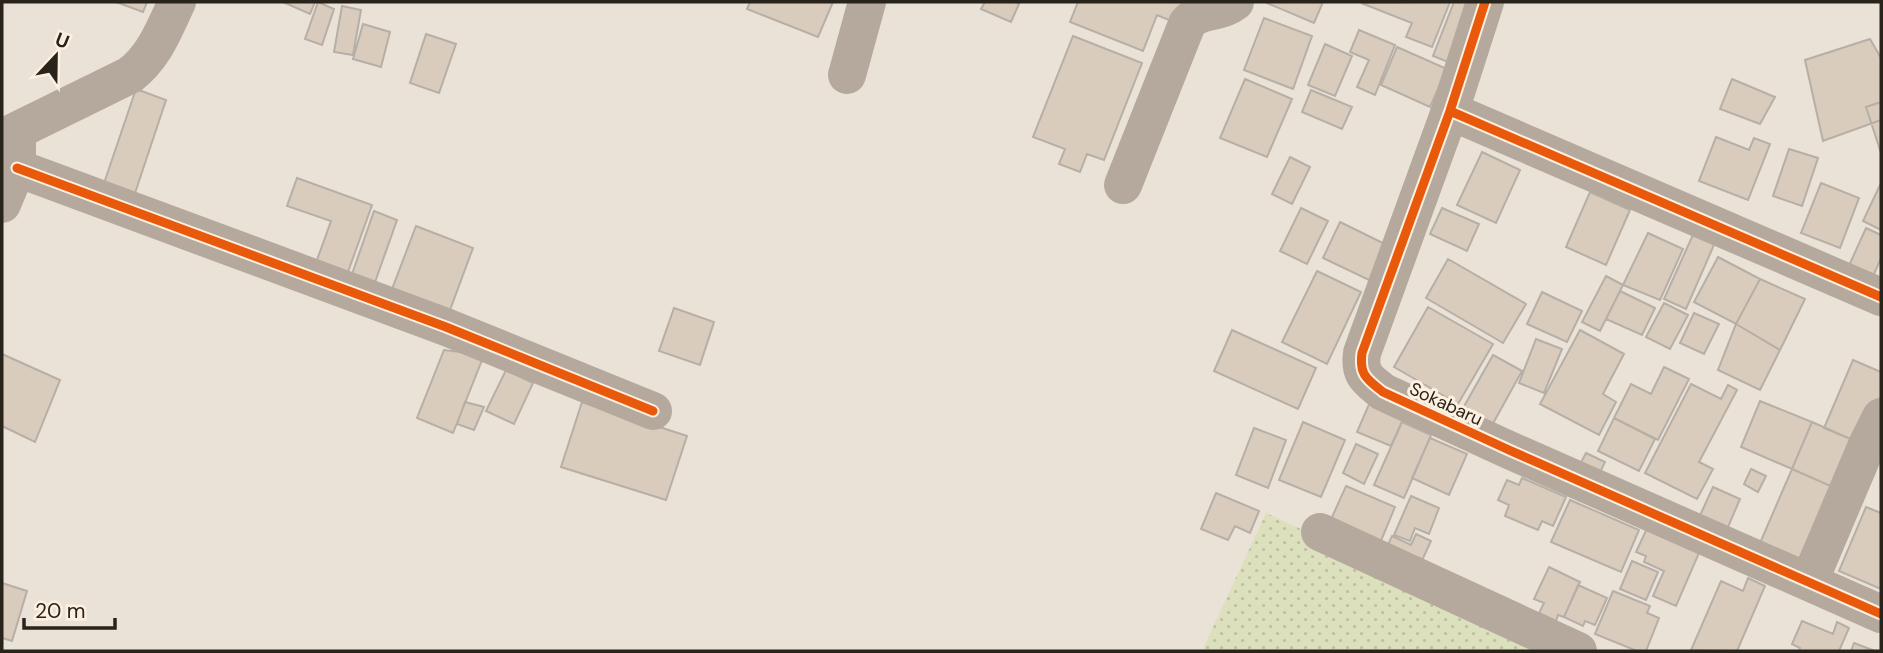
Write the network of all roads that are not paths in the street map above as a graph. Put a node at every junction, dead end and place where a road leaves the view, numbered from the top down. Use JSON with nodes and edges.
{"nodes":[{"id":1,"x":177,"y":2,"type":"edge"},
{"id":2,"x":867,"y":2,"type":"edge"},
{"id":3,"x":1236,"y":2,"type":"edge"},
{"id":4,"x":1485,"y":2,"type":"edge"},
{"id":5,"x":847,"y":75,"type":"dead end"},
{"id":6,"x":1450,"y":111,"type":"junction"},
{"id":7,"x":12,"y":146,"type":"edge"},
{"id":8,"x":1123,"y":185,"type":"dead end"},
{"id":9,"x":2,"y":204,"type":"edge"},
{"id":10,"x":1881,"y":297,"type":"edge"},
{"id":11,"x":653,"y":411,"type":"dead end"},
{"id":12,"x":1881,"y":417,"type":"edge"},
{"id":13,"x":1320,"y":532,"type":"dead end"},
{"id":14,"x":1809,"y":582,"type":"junction"},
{"id":15,"x":1881,"y":614,"type":"edge"},
{"id":16,"x":1578,"y":651,"type":"edge"}],
"edges":[{"from":1,"to":7,"type":"street"},
{"from":2,"to":5,"type":"street"},
{"from":3,"to":8,"type":"street"},
{"from":4,"to":6,"type":"street","name":"Sokabaru"},
{"from":6,"to":10,"type":"street"},
{"from":6,"to":14,"type":"street","name":"Sokabaru"},
{"from":7,"to":9,"type":"street"},
{"from":7,"to":11,"type":"street"},
{"from":12,"to":14,"type":"street"},
{"from":13,"to":16,"type":"street"},
{"from":14,"to":15,"type":"street","name":"Sokabaru"}]}
